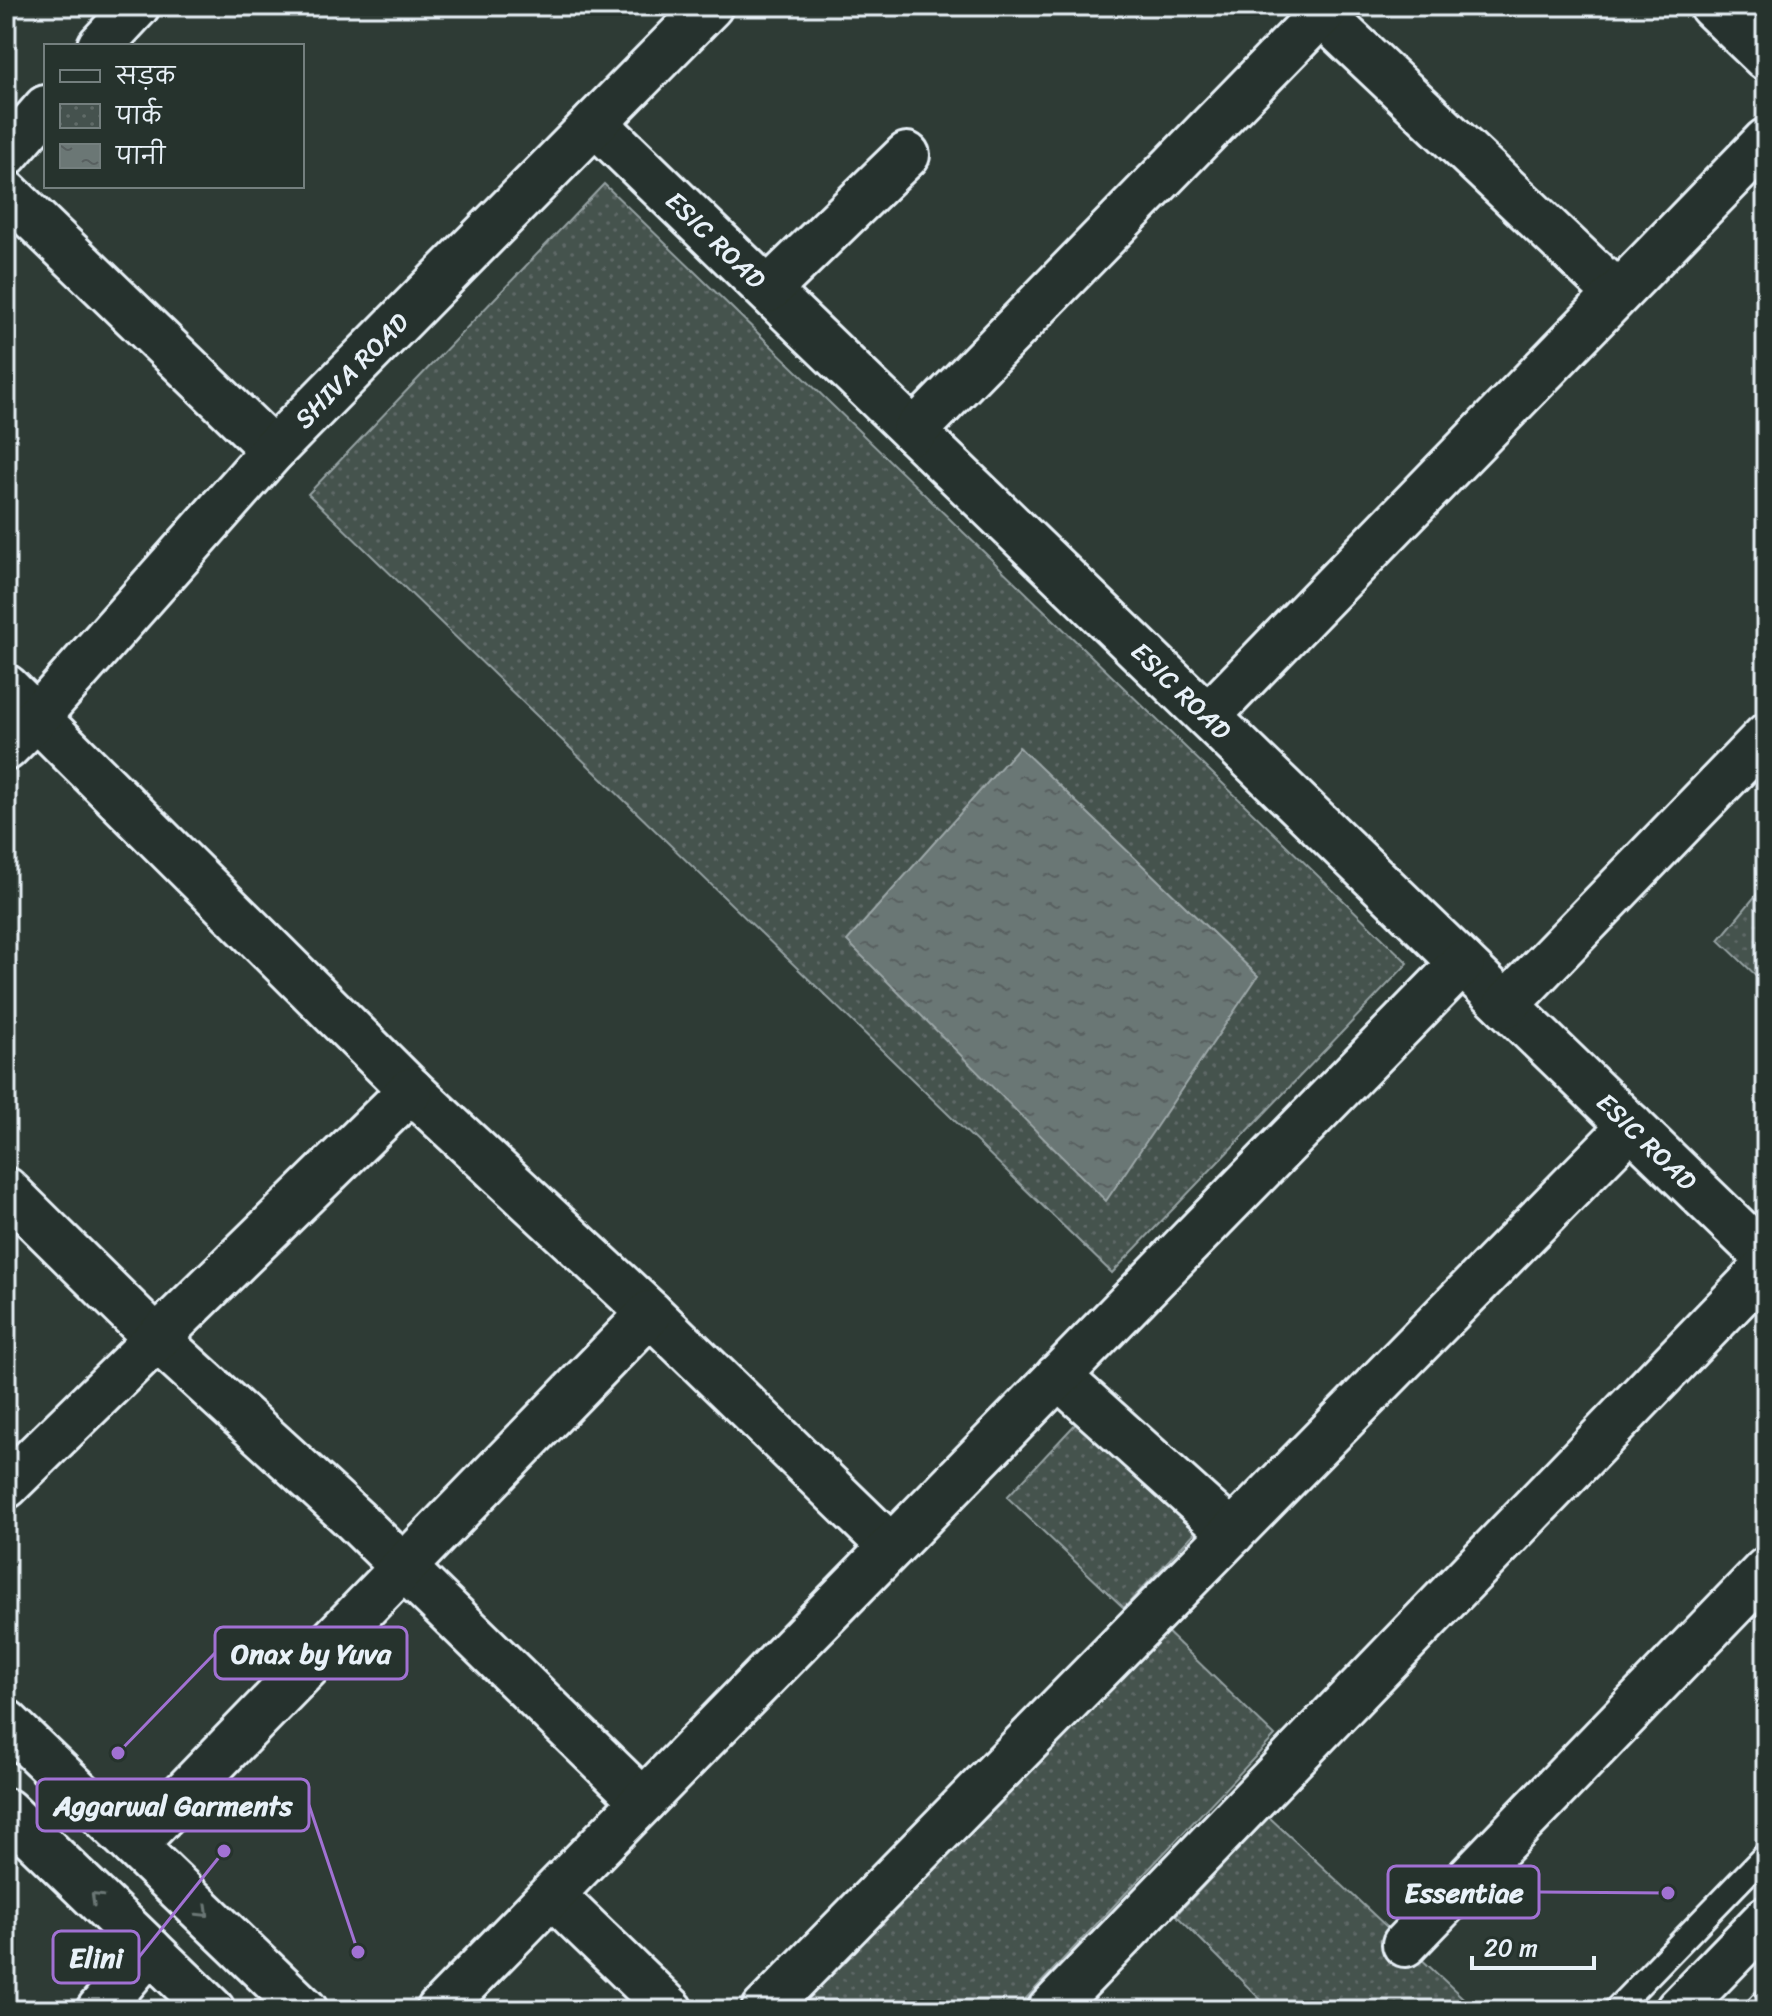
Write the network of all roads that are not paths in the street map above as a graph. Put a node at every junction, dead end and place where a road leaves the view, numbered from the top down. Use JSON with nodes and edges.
{"nodes":[{"id":1,"x":137,"y":6,"type":"edge"},
{"id":2,"x":1712,"y":6,"type":"edge"},
{"id":3,"x":1321,"y":9,"type":"edge"},
{"id":4,"x":689,"y":13,"type":"edge"},
{"id":5,"x":102,"y":44,"type":"edge"},
{"id":6,"x":1766,"y":58,"type":"edge"},
{"id":7,"x":44,"y":110,"type":"edge"},
{"id":8,"x":595,"y":123,"type":"junction"},
{"id":9,"x":1766,"y":141,"type":"edge"},
{"id":10,"x":6,"y":154,"type":"edge"},
{"id":11,"x":907,"y":155,"type":"dead end"},
{"id":12,"x":6,"y":192,"type":"edge"},
{"id":13,"x":768,"y":290,"type":"junction"},
{"id":14,"x":1617,"y":294,"type":"junction"},
{"id":15,"x":914,"y":432,"type":"junction"},
{"id":16,"x":273,"y":450,"type":"junction"},
{"id":17,"x":6,"y":687,"type":"edge"},
{"id":18,"x":1208,"y":716,"type":"junction"},
{"id":19,"x":37,"y":717,"type":"junction"},
{"id":20,"x":1766,"y":736,"type":"edge"},
{"id":21,"x":6,"y":748,"type":"edge"},
{"id":22,"x":1462,"y":963,"type":"junction"},
{"id":23,"x":1506,"y":1005,"type":"junction"},
{"id":24,"x":411,"y":1090,"type":"junction"},
{"id":25,"x":1631,"y":1126,"type":"junction"},
{"id":26,"x":6,"y":1190,"type":"edge"},
{"id":27,"x":1760,"y":1241,"type":"edge"},
{"id":28,"x":650,"y":1313,"type":"junction"},
{"id":29,"x":156,"y":1338,"type":"junction"},
{"id":30,"x":1058,"y":1376,"type":"junction"},
{"id":31,"x":6,"y":1486,"type":"edge"},
{"id":32,"x":1232,"y":1533,"type":"junction"},
{"id":33,"x":891,"y":1547,"type":"junction"},
{"id":34,"x":402,"y":1568,"type":"junction"},
{"id":35,"x":1766,"y":1570,"type":"edge"},
{"id":36,"x":6,"y":1722,"type":"edge"},
{"id":37,"x":643,"y":1801,"type":"junction"},
{"id":38,"x":6,"y":1811,"type":"edge"},
{"id":39,"x":134,"y":1845,"type":"junction"},
{"id":40,"x":1766,"y":1854,"type":"edge"},
{"id":41,"x":552,"y":1895,"type":"junction"},
{"id":42,"x":1766,"y":1919,"type":"edge"},
{"id":43,"x":1405,"y":1944,"type":"dead end"},
{"id":44,"x":150,"y":1950,"type":"junction"},
{"id":45,"x":99,"y":2010,"type":"edge"},
{"id":46,"x":212,"y":2010,"type":"edge"},
{"id":47,"x":305,"y":2010,"type":"edge"},
{"id":48,"x":439,"y":2010,"type":"edge"},
{"id":49,"x":671,"y":2010,"type":"edge"},
{"id":50,"x":764,"y":2010,"type":"edge"},
{"id":51,"x":1050,"y":2010,"type":"edge"},
{"id":52,"x":1615,"y":2010,"type":"edge"},
{"id":53,"x":1678,"y":2010,"type":"edge"}],
"edges":[{"from":1,"to":5,"type":"street"},
{"from":2,"to":6,"type":"street"},
{"from":3,"to":14,"type":"street"},
{"from":3,"to":15,"type":"street"},
{"from":4,"to":8,"type":"street","name":"SHIVA ROAD"},
{"from":7,"to":10,"type":"street"},
{"from":8,"to":13,"type":"street","name":"ESIC ROAD"},
{"from":8,"to":16,"type":"street","name":"SHIVA ROAD"},
{"from":9,"to":14,"type":"street"},
{"from":11,"to":13,"type":"street"},
{"from":12,"to":16,"type":"street"},
{"from":13,"to":15,"type":"street","name":"ESIC ROAD"},
{"from":14,"to":18,"type":"street"},
{"from":15,"to":18,"type":"street","name":"ESIC ROAD"},
{"from":16,"to":19,"type":"street","name":"SHIVA ROAD"},
{"from":17,"to":19,"type":"street"},
{"from":18,"to":22,"type":"street","name":"ESIC ROAD"},
{"from":19,"to":21,"type":"street","name":"SHIVA ROAD"},
{"from":19,"to":24,"type":"street"},
{"from":20,"to":23,"type":"street"},
{"from":22,"to":23,"type":"street","name":"ESIC ROAD"},
{"from":22,"to":30,"type":"street"},
{"from":23,"to":25,"type":"street","name":"ESIC ROAD"},
{"from":24,"to":28,"type":"street"},
{"from":24,"to":29,"type":"street"},
{"from":25,"to":27,"type":"street","name":"ESIC ROAD"},
{"from":25,"to":32,"type":"street"},
{"from":26,"to":29,"type":"street"},
{"from":27,"to":51,"type":"street"},
{"from":28,"to":33,"type":"street"},
{"from":28,"to":34,"type":"street"},
{"from":29,"to":31,"type":"street"},
{"from":29,"to":34,"type":"street"},
{"from":30,"to":32,"type":"street"},
{"from":30,"to":33,"type":"street"},
{"from":32,"to":50,"type":"street"},
{"from":33,"to":37,"type":"street"},
{"from":34,"to":37,"type":"street"},
{"from":34,"to":39,"type":"street"},
{"from":35,"to":43,"type":"street"},
{"from":36,"to":39,"type":"street"},
{"from":37,"to":41,"type":"street"},
{"from":44,"to":38,"type":"street","one_way":true},
{"from":39,"to":47,"type":"street","one_way":true},
{"from":40,"to":52,"type":"lane"},
{"from":41,"to":48,"type":"street"},
{"from":41,"to":49,"type":"street"},
{"from":42,"to":53,"type":"street"},
{"from":44,"to":45,"type":"street"},
{"from":44,"to":46,"type":"street"}]}
